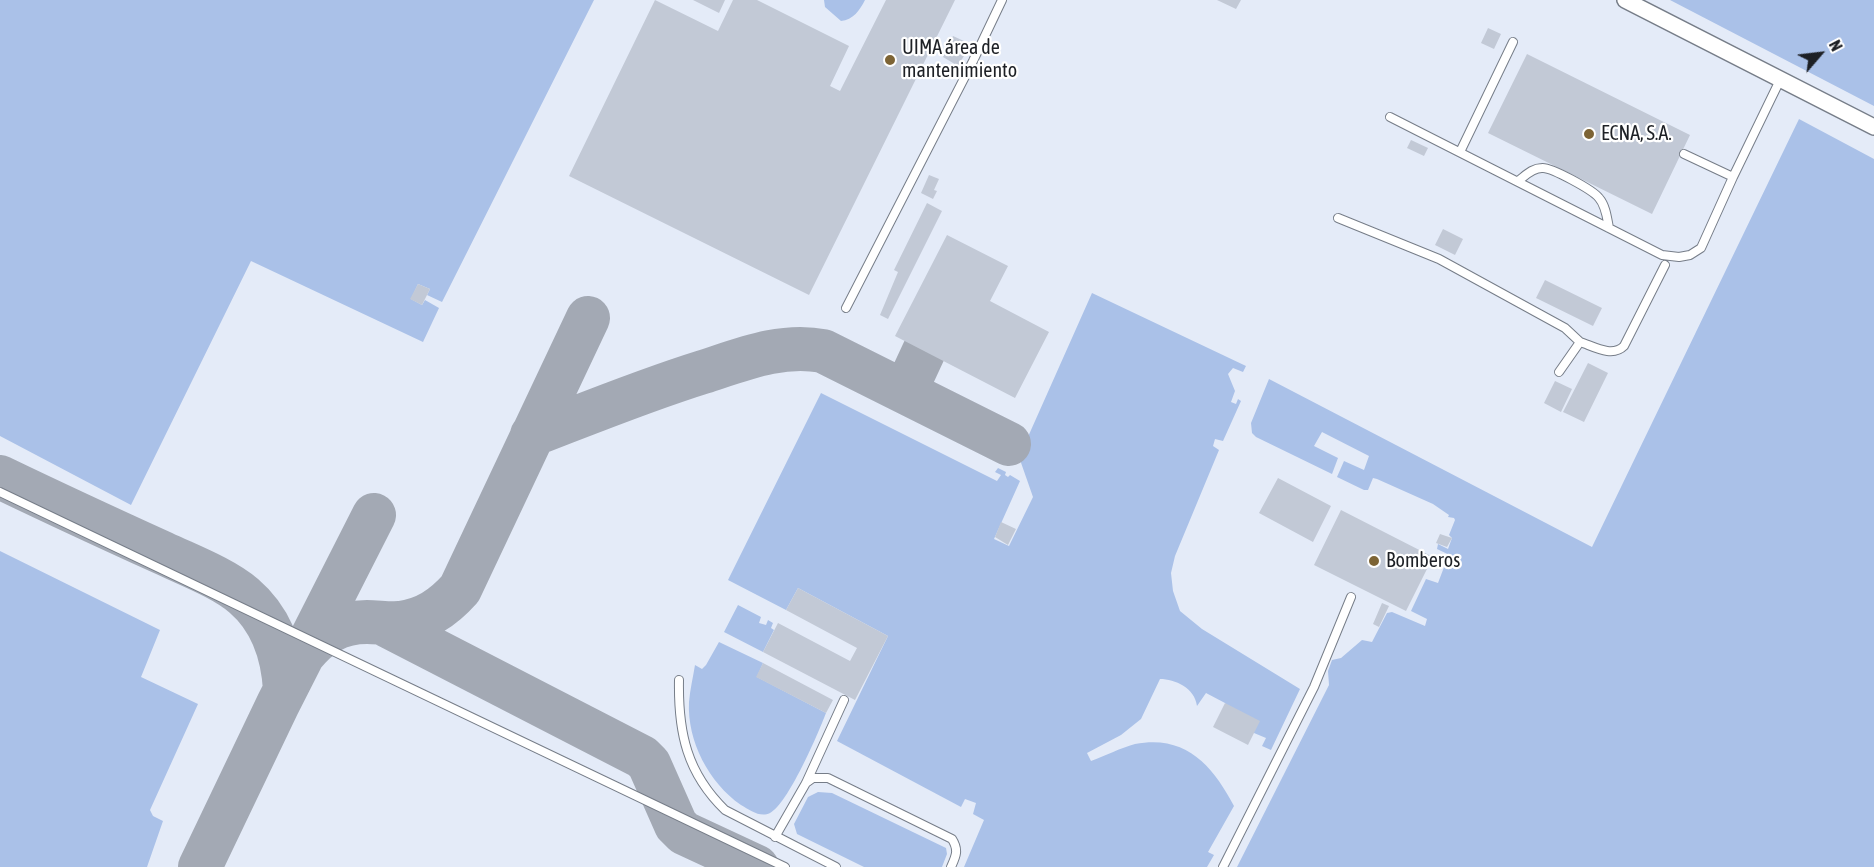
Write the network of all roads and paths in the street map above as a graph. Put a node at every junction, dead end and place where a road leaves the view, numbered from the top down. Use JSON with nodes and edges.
{"nodes":[{"id":1,"x":1002,"y":0,"type":"edge"},
{"id":2,"x":1625,"y":0,"type":"edge"},
{"id":3,"x":1513,"y":42,"type":"dead end"},
{"id":4,"x":1780,"y":78,"type":"junction"},
{"id":5,"x":1390,"y":117,"type":"dead end"},
{"id":6,"x":1874,"y":127,"type":"edge"},
{"id":7,"x":1460,"y":152,"type":"junction"},
{"id":8,"x":1684,"y":154,"type":"dead end"},
{"id":9,"x":1733,"y":177,"type":"junction"},
{"id":10,"x":1518,"y":181,"type":"junction"},
{"id":11,"x":1338,"y":218,"type":"dead end"},
{"id":12,"x":1610,"y":228,"type":"junction"},
{"id":13,"x":1662,"y":255,"type":"junction"},
{"id":14,"x":1679,"y":257,"type":"junction"},
{"id":15,"x":1665,"y":265,"type":"junction"},
{"id":16,"x":846,"y":308,"type":"dead end"},
{"id":17,"x":1580,"y":342,"type":"junction"},
{"id":18,"x":1559,"y":372,"type":"dead end"},
{"id":19,"x":0,"y":492,"type":"edge"},
{"id":20,"x":1352,"y":597,"type":"dead end"},
{"id":21,"x":679,"y":680,"type":"dead end"},
{"id":22,"x":844,"y":700,"type":"dead end"},
{"id":23,"x":818,"y":758,"type":"junction"},
{"id":24,"x":834,"y":780,"type":"junction"},
{"id":25,"x":806,"y":783,"type":"junction"},
{"id":26,"x":775,"y":837,"type":"junction"},
{"id":27,"x":785,"y":867,"type":"edge"},
{"id":28,"x":836,"y":867,"type":"edge"},
{"id":29,"x":951,"y":867,"type":"edge"},
{"id":30,"x":1223,"y":867,"type":"edge"}],
"edges":[{"from":1,"to":16,"type":"lane"},
{"from":2,"to":4,"type":"street"},
{"from":3,"to":7,"type":"lane"},
{"from":4,"to":6,"type":"street"},
{"from":4,"to":9,"type":"lane"},
{"from":5,"to":7,"type":"lane"},
{"from":7,"to":10,"type":"lane"},
{"from":8,"to":9,"type":"lane"},
{"from":9,"to":14,"type":"lane"},
{"from":10,"to":12,"type":"lane"},
{"from":10,"to":12,"type":"lane"},
{"from":11,"to":17,"type":"lane"},
{"from":12,"to":13,"type":"lane"},
{"from":13,"to":14,"type":"lane"},
{"from":13,"to":15,"type":"lane"},
{"from":14,"to":15,"type":"lane"},
{"from":15,"to":17,"type":"lane"},
{"from":17,"to":18,"type":"lane"},
{"from":19,"to":27,"type":"lane"},
{"from":20,"to":30,"type":"lane"},
{"from":21,"to":26,"type":"lane"},
{"from":22,"to":23,"type":"lane"},
{"from":23,"to":24,"type":"lane"},
{"from":23,"to":25,"type":"lane"},
{"from":24,"to":25,"type":"lane"},
{"from":24,"to":29,"type":"lane"},
{"from":25,"to":26,"type":"lane"},
{"from":26,"to":28,"type":"lane"}]}
